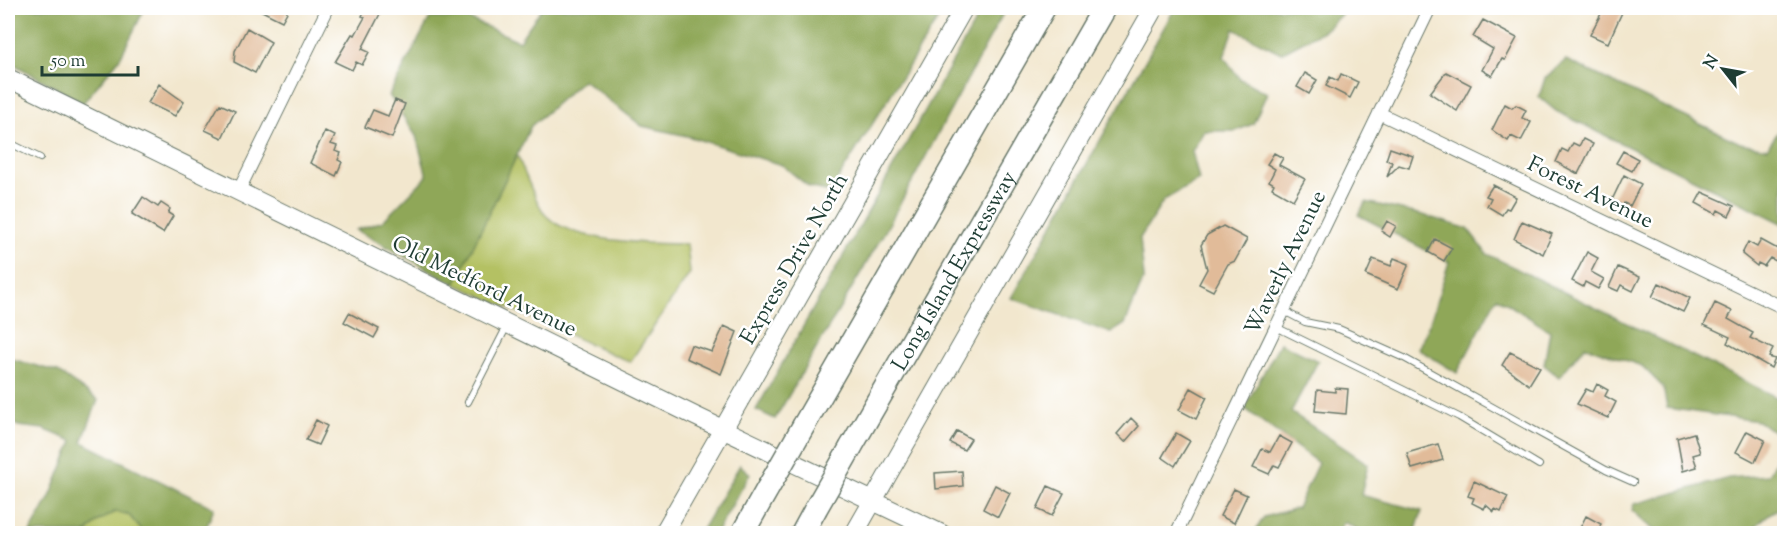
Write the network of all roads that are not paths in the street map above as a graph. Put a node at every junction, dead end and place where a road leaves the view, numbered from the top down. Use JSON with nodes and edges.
{"nodes":[{"id":1,"x":328,"y":8,"type":"edge"},
{"id":2,"x":964,"y":8,"type":"edge"},
{"id":3,"x":1044,"y":8,"type":"edge"},
{"id":4,"x":1104,"y":8,"type":"edge"},
{"id":5,"x":1154,"y":8,"type":"edge"},
{"id":6,"x":1430,"y":8,"type":"edge"},
{"id":7,"x":8,"y":78,"type":"edge"},
{"id":8,"x":1379,"y":113,"type":"junction"},
{"id":9,"x":8,"y":142,"type":"edge"},
{"id":10,"x":40,"y":158,"type":"dead end"},
{"id":11,"x":239,"y":190,"type":"junction"},
{"id":12,"x":1785,"y":308,"type":"edge"},
{"id":13,"x":1284,"y":311,"type":"junction"},
{"id":14,"x":508,"y":323,"type":"junction"},
{"id":15,"x":1276,"y":327,"type":"junction"},
{"id":16,"x":468,"y":402,"type":"dead end"},
{"id":17,"x":723,"y":428,"type":"junction"},
{"id":18,"x":1539,"y":465,"type":"dead end"},
{"id":19,"x":1633,"y":482,"type":"dead end"},
{"id":20,"x":873,"y":500,"type":"junction"},
{"id":21,"x":663,"y":534,"type":"edge"},
{"id":22,"x":742,"y":534,"type":"edge"},
{"id":23,"x":802,"y":534,"type":"edge"},
{"id":24,"x":854,"y":534,"type":"edge"},
{"id":25,"x":942,"y":534,"type":"edge"},
{"id":26,"x":1176,"y":534,"type":"edge"}],
"edges":[{"from":1,"to":11,"type":"street"},
{"from":2,"to":17,"type":"main road","name":"Express Drive North"},
{"from":3,"to":22,"type":"highway","bridge":true},
{"from":4,"to":23,"type":"highway","name":"Long Island Expressway","bridge":true},
{"from":5,"to":20,"type":"main road"},
{"from":6,"to":8,"type":"street","name":"Waverly Avenue"},
{"from":7,"to":11,"type":"main road","name":"Old Medford Avenue"},
{"from":8,"to":12,"type":"street","name":"Forest Avenue"},
{"from":8,"to":13,"type":"street","name":"Waverly Avenue"},
{"from":9,"to":10,"type":"lane"},
{"from":11,"to":14,"type":"main road","name":"Old Medford Avenue"},
{"from":13,"to":15,"type":"street","name":"Waverly Avenue"},
{"from":13,"to":19,"type":"lane"},
{"from":14,"to":16,"type":"lane"},
{"from":14,"to":17,"type":"main road","name":"Old Medford Avenue"},
{"from":15,"to":18,"type":"lane"},
{"from":15,"to":26,"type":"street","name":"Waverly Avenue"},
{"from":17,"to":20,"type":"main road","name":"Old Medford Avenue"},
{"from":17,"to":21,"type":"main road","name":"Express Drive North"},
{"from":20,"to":24,"type":"main road"},
{"from":20,"to":25,"type":"main road","name":"Old Medford Avenue"}]}
